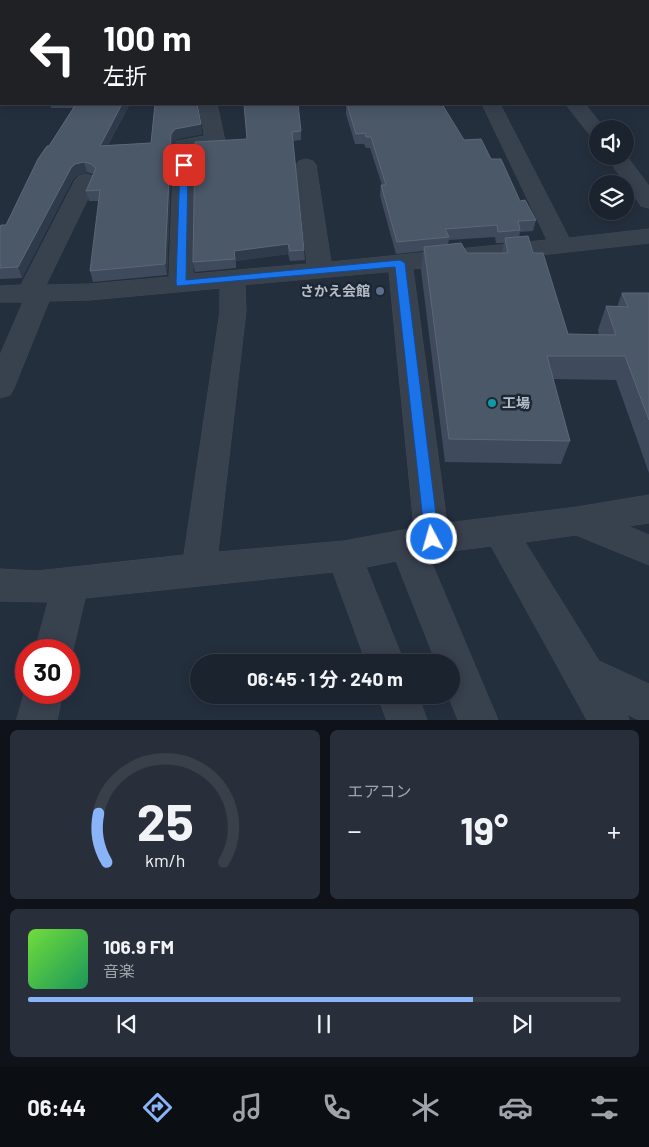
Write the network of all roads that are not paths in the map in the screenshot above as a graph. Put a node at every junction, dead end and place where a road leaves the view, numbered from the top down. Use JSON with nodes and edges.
{"nodes":[{"id":1,"x":208,"y":105,"type":"edge"},
{"id":2,"x":492,"y":105,"type":"edge"},
{"id":3,"x":576,"y":105,"type":"edge"},
{"id":4,"x":589,"y":121,"type":"edge"},
{"id":5,"x":306,"y":165,"type":"dead end"},
{"id":6,"x":623,"y":165,"type":"edge"},
{"id":7,"x":86,"y":180,"type":"dead end"},
{"id":8,"x":649,"y":201,"type":"edge"},
{"id":9,"x":649,"y":236,"type":"edge"},
{"id":10,"x":561,"y":244,"type":"junction"},
{"id":11,"x":400,"y":263,"type":"junction"},
{"id":12,"x":320,"y":270,"type":"junction"},
{"id":13,"x":232,"y":278,"type":"junction"},
{"id":14,"x":181,"y":283,"type":"junction"},
{"id":15,"x":0,"y":294,"type":"edge"},
{"id":16,"x":34,"y":294,"type":"junction"},
{"id":17,"x":0,"y":388,"type":"edge"},
{"id":18,"x":649,"y":510,"type":"edge"},
{"id":19,"x":577,"y":521,"type":"junction"},
{"id":20,"x":500,"y":531,"type":"junction"},
{"id":21,"x":420,"y":542,"type":"junction"},
{"id":22,"x":649,"y":550,"type":"edge"},
{"id":23,"x":344,"y":556,"type":"junction"},
{"id":24,"x":200,"y":568,"type":"junction"},
{"id":25,"x":71,"y":583,"type":"junction"},
{"id":26,"x":0,"y":585,"type":"edge"},
{"id":27,"x":57,"y":639,"type":"edge"},
{"id":28,"x":382,"y":654,"type":"edge"},
{"id":29,"x":585,"y":675,"type":"junction"},
{"id":30,"x":41,"y":704,"type":"edge"},
{"id":31,"x":401,"y":704,"type":"edge"},
{"id":32,"x":649,"y":704,"type":"edge"},
{"id":33,"x":37,"y":720,"type":"edge"},
{"id":34,"x":407,"y":720,"type":"edge"},
{"id":35,"x":478,"y":720,"type":"edge"},
{"id":36,"x":609,"y":720,"type":"edge"}],
"edges":[{"from":1,"to":14,"type":"street"},
{"from":2,"to":10,"type":"street"},
{"from":3,"to":4,"type":"street"},
{"from":5,"to":12,"type":"street"},
{"from":6,"to":8,"type":"street"},
{"from":7,"to":16,"type":"street"},
{"from":9,"to":10,"type":"street"},
{"from":10,"to":11,"type":"street"},
{"from":11,"to":12,"type":"street"},
{"from":11,"to":21,"type":"street"},
{"from":12,"to":13,"type":"street"},
{"from":13,"to":14,"type":"street"},
{"from":13,"to":24,"type":"street"},
{"from":14,"to":16,"type":"street"},
{"from":15,"to":16,"type":"street"},
{"from":16,"to":17,"type":"street"},
{"from":18,"to":19,"type":"street"},
{"from":19,"to":20,"type":"street"},
{"from":19,"to":22,"type":"street"},
{"from":20,"to":21,"type":"street"},
{"from":20,"to":29,"type":"street"},
{"from":21,"to":23,"type":"street"},
{"from":21,"to":35,"type":"street"},
{"from":23,"to":24,"type":"street"},
{"from":23,"to":28,"type":"street"},
{"from":24,"to":25,"type":"street"},
{"from":25,"to":26,"type":"street"},
{"from":25,"to":27,"type":"street"},
{"from":29,"to":32,"type":"street"},
{"from":29,"to":36,"type":"street"},
{"from":30,"to":33,"type":"street"},
{"from":31,"to":34,"type":"street"}]}
